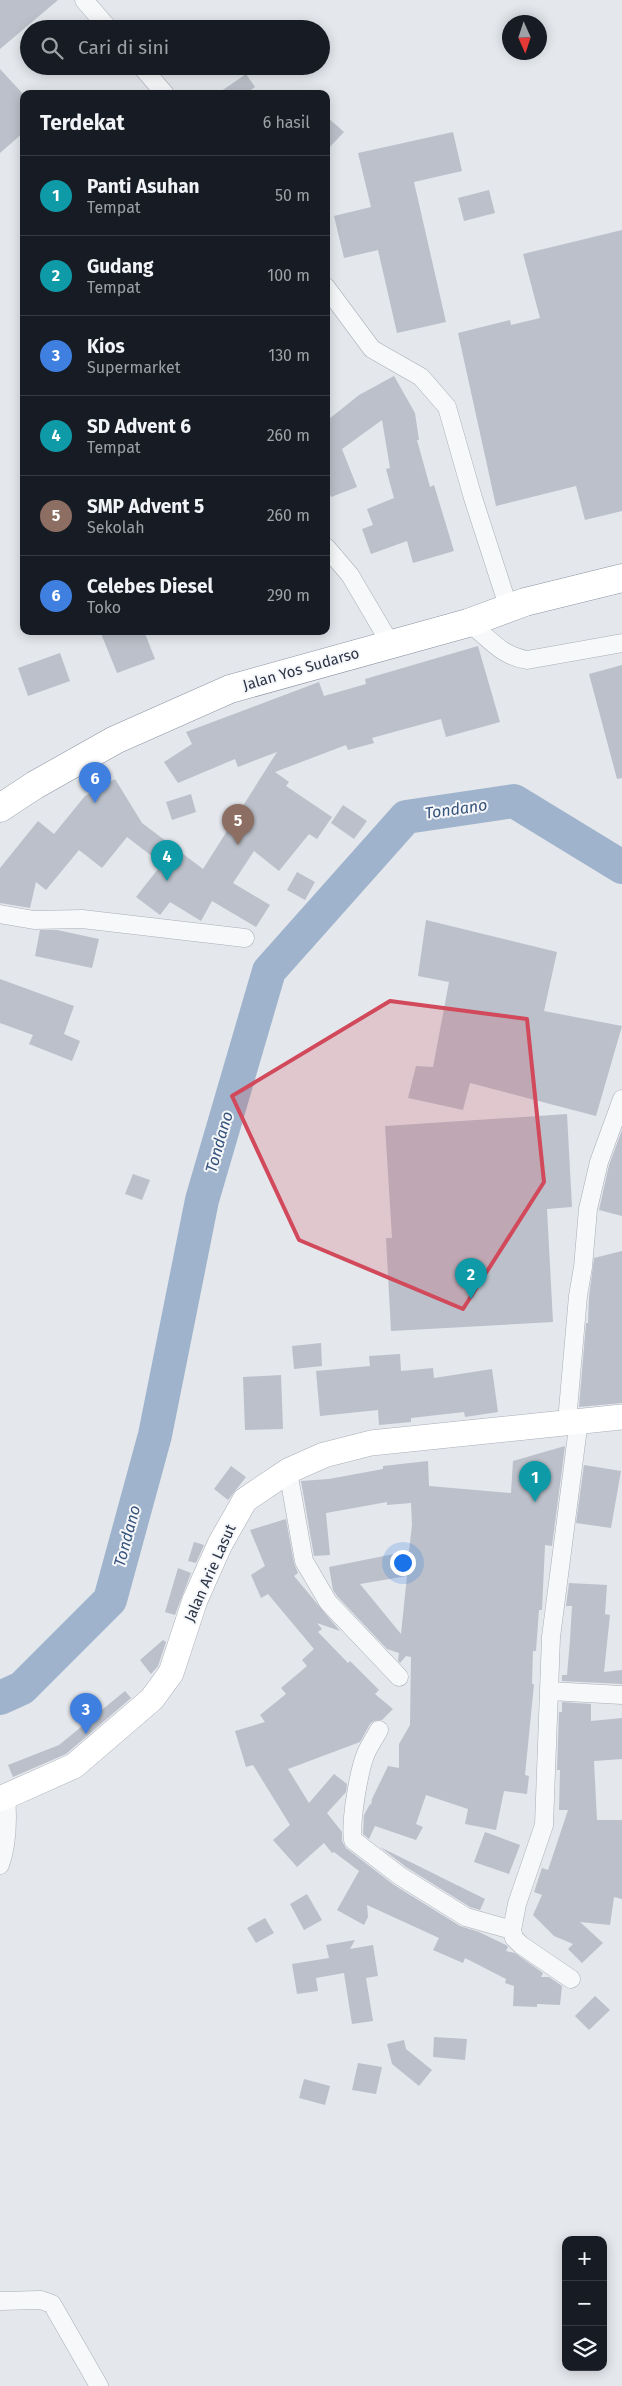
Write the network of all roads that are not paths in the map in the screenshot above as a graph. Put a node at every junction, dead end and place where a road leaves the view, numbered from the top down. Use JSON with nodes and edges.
{"nodes":[{"id":1,"x":84,"y":0,"type":"edge"},
{"id":2,"x":101,"y":20,"type":"edge"},
{"id":3,"x":149,"y":75,"type":"edge"},
{"id":4,"x":162,"y":90,"type":"edge"},
{"id":5,"x":330,"y":292,"type":"edge"},
{"id":6,"x":330,"y":552,"type":"edge"},
{"id":7,"x":622,"y":578,"type":"edge"},
{"id":8,"x":508,"y":609,"type":"junction"},
{"id":9,"x":468,"y":623,"type":"junction"},
{"id":10,"x":390,"y":643,"type":"junction"},
{"id":11,"x":622,"y":643,"type":"edge"},
{"id":12,"x":0,"y":808,"type":"edge"},
{"id":13,"x":0,"y":914,"type":"edge"},
{"id":14,"x":245,"y":938,"type":"dead end"},
{"id":15,"x":622,"y":1099,"type":"edge"},
{"id":16,"x":622,"y":1417,"type":"edge"},
{"id":17,"x":573,"y":1421,"type":"junction"},
{"id":18,"x":288,"y":1471,"type":"junction"},
{"id":19,"x":399,"y":1677,"type":"dead end"},
{"id":20,"x":550,"y":1691,"type":"junction"},
{"id":21,"x":622,"y":1695,"type":"edge"},
{"id":22,"x":379,"y":1730,"type":"dead end"},
{"id":23,"x":3,"y":1798,"type":"edge"},
{"id":24,"x":0,"y":1865,"type":"edge"},
{"id":25,"x":512,"y":1930,"type":"junction"},
{"id":26,"x":571,"y":1979,"type":"dead end"},
{"id":27,"x":0,"y":2300,"type":"edge"},
{"id":28,"x":99,"y":2386,"type":"edge"}],
"edges":[{"from":1,"to":2,"type":"street"},
{"from":3,"to":4,"type":"street"},
{"from":5,"to":8,"type":"street"},
{"from":6,"to":10,"type":"street"},
{"from":7,"to":8,"type":"highway","name":"Jalan Yos Sudarso"},
{"from":8,"to":9,"type":"highway","name":"Jalan Yos Sudarso"},
{"from":9,"to":10,"type":"highway","name":"Jalan Yos Sudarso"},
{"from":9,"to":11,"type":"street"},
{"from":10,"to":12,"type":"highway","name":"Jalan Yos Sudarso"},
{"from":13,"to":14,"type":"street"},
{"from":15,"to":17,"type":"street"},
{"from":16,"to":17,"type":"main road","name":"Jalan Arie Lasut"},
{"from":17,"to":18,"type":"main road","name":"Jalan Arie Lasut"},
{"from":17,"to":20,"type":"street"},
{"from":18,"to":19,"type":"street"},
{"from":18,"to":23,"type":"main road","name":"Jalan Arie Lasut"},
{"from":20,"to":21,"type":"street"},
{"from":20,"to":25,"type":"street"},
{"from":22,"to":25,"type":"street"},
{"from":23,"to":24,"type":"street"},
{"from":25,"to":26,"type":"street"},
{"from":27,"to":28,"type":"street"}]}
